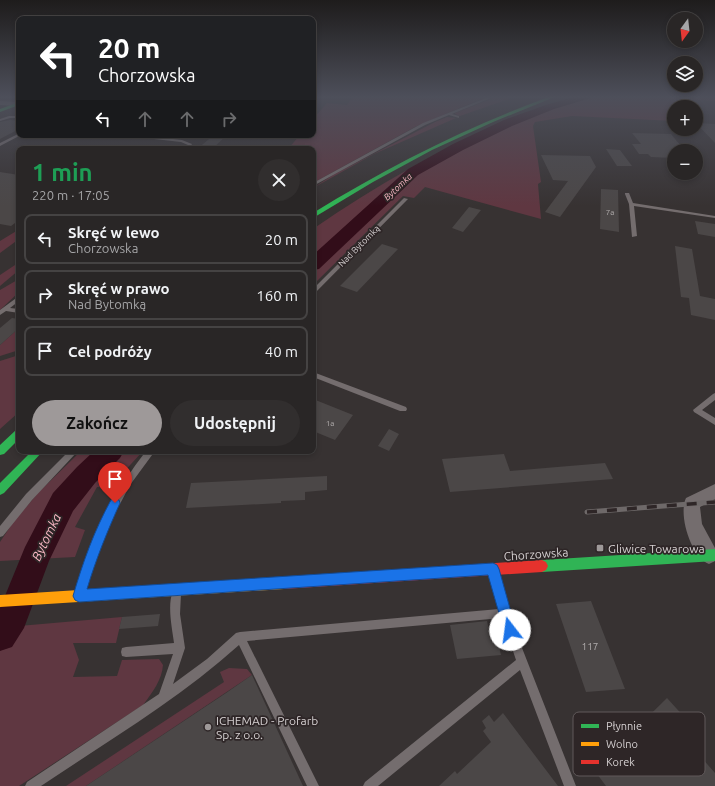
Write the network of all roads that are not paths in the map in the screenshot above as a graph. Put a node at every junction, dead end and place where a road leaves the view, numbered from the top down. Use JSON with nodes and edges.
{"nodes":[{"id":1,"x":407,"y":133,"type":"edge"},
{"id":2,"x":462,"y":133,"type":"edge"},
{"id":3,"x":16,"y":137,"type":"edge"},
{"id":4,"x":155,"y":138,"type":"edge"},
{"id":5,"x":0,"y":145,"type":"edge"},
{"id":6,"x":189,"y":146,"type":"edge"},
{"id":7,"x":316,"y":183,"type":"edge"},
{"id":8,"x":627,"y":194,"type":"dead end"},
{"id":9,"x":406,"y":199,"type":"dead end"},
{"id":10,"x":631,"y":204,"type":"junction"},
{"id":11,"x":316,"y":214,"type":"edge"},
{"id":12,"x":715,"y":217,"type":"edge"},
{"id":13,"x":634,"y":236,"type":"dead end"},
{"id":14,"x":316,"y":289,"type":"edge"},
{"id":15,"x":16,"y":301,"type":"edge"},
{"id":16,"x":6,"y":309,"type":"junction"},
{"id":17,"x":16,"y":311,"type":"edge"},
{"id":18,"x":0,"y":313,"type":"edge"},
{"id":19,"x":316,"y":375,"type":"edge"},
{"id":20,"x":715,"y":396,"type":"edge"},
{"id":21,"x":403,"y":409,"type":"dead end"},
{"id":22,"x":715,"y":422,"type":"edge"},
{"id":23,"x":16,"y":436,"type":"edge"},
{"id":24,"x":0,"y":451,"type":"edge"},
{"id":25,"x":35,"y":454,"type":"edge"},
{"id":26,"x":71,"y":454,"type":"edge"},
{"id":27,"x":149,"y":454,"type":"edge"},
{"id":28,"x":0,"y":490,"type":"edge"},
{"id":29,"x":715,"y":491,"type":"edge"},
{"id":30,"x":0,"y":533,"type":"edge"},
{"id":31,"x":712,"y":555,"type":"edge"},
{"id":32,"x":493,"y":569,"type":"junction"},
{"id":33,"x":176,"y":589,"type":"junction"},
{"id":34,"x":79,"y":596,"type":"junction"},
{"id":35,"x":0,"y":601,"type":"edge"},
{"id":36,"x":505,"y":613,"type":"junction"},
{"id":37,"x":240,"y":637,"type":"junction"},
{"id":38,"x":180,"y":648,"type":"junction"},
{"id":39,"x":126,"y":652,"type":"dead end"},
{"id":40,"x":522,"y":662,"type":"junction"},
{"id":41,"x":163,"y":698,"type":"junction"},
{"id":42,"x":31,"y":786,"type":"edge"},
{"id":43,"x":313,"y":786,"type":"edge"},
{"id":44,"x":369,"y":786,"type":"edge"},
{"id":45,"x":570,"y":786,"type":"edge"}],
"edges":[{"from":1,"to":7,"type":"lane"},
{"from":2,"to":11,"type":"main road"},
{"from":3,"to":5,"type":"lane"},
{"from":4,"to":6,"type":"lane"},
{"from":8,"to":10,"type":"lane"},
{"from":9,"to":14,"type":"lane","name":"Nad Bytomką"},
{"from":10,"to":12,"type":"lane"},
{"from":10,"to":13,"type":"lane"},
{"from":15,"to":16,"type":"lane"},
{"from":16,"to":17,"type":"lane"},
{"from":16,"to":18,"type":"lane"},
{"from":19,"to":21,"type":"lane"},
{"from":20,"to":22,"type":"lane"},
{"from":23,"to":24,"type":"main road"},
{"from":25,"to":28,"type":"main road"},
{"from":26,"to":30,"type":"lane"},
{"from":27,"to":34,"type":"lane"},
{"from":29,"to":31,"type":"street"},
{"from":31,"to":32,"type":"main road","name":"Chorzowska"},
{"from":32,"to":33,"type":"main road","name":"Chorzowska"},
{"from":32,"to":36,"type":"lane"},
{"from":33,"to":34,"type":"main road","name":"Chorzowska"},
{"from":33,"to":38,"type":"lane"},
{"from":34,"to":35,"type":"main road","name":"Chorzowska"},
{"from":36,"to":37,"type":"lane"},
{"from":36,"to":40,"type":"lane"},
{"from":37,"to":41,"type":"lane"},
{"from":37,"to":43,"type":"lane"},
{"from":38,"to":39,"type":"lane"},
{"from":38,"to":41,"type":"lane"},
{"from":40,"to":44,"type":"lane"},
{"from":40,"to":45,"type":"lane"},
{"from":41,"to":42,"type":"lane"}]}
